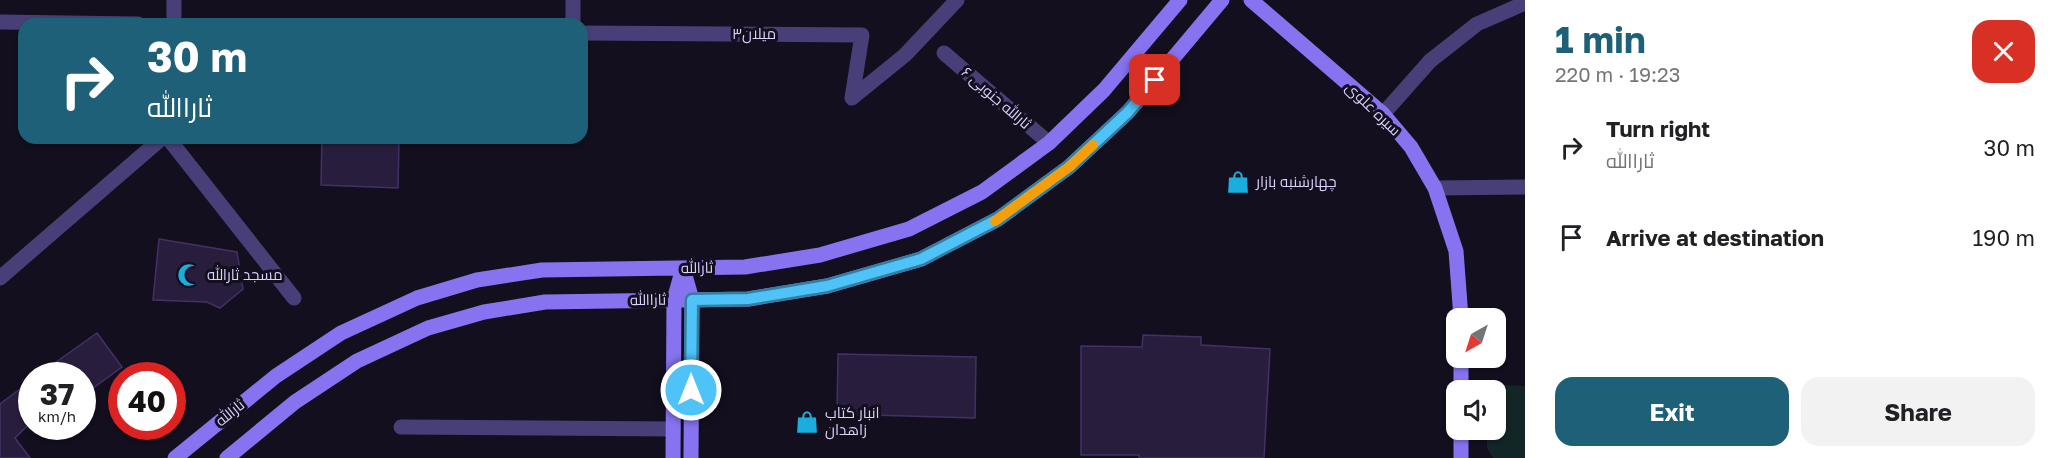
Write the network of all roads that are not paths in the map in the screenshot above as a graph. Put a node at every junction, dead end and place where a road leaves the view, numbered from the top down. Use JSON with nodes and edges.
{"nodes":[{"id":1,"x":174,"y":0,"type":"edge"},
{"id":2,"x":573,"y":0,"type":"edge"},
{"id":3,"x":957,"y":0,"type":"edge"},
{"id":4,"x":1180,"y":0,"type":"edge"},
{"id":5,"x":1222,"y":0,"type":"edge"},
{"id":6,"x":1251,"y":0,"type":"edge"},
{"id":7,"x":1525,"y":3,"type":"edge"},
{"id":8,"x":174,"y":18,"type":"edge"},
{"id":9,"x":573,"y":18,"type":"edge"},
{"id":10,"x":0,"y":22,"type":"edge"},
{"id":11,"x":18,"y":22,"type":"edge"},
{"id":12,"x":588,"y":33,"type":"edge"},
{"id":13,"x":944,"y":52,"type":"dead end"},
{"id":14,"x":1383,"y":114,"type":"junction"},
{"id":15,"x":1048,"y":143,"type":"junction"},
{"id":16,"x":155,"y":144,"type":"edge"},
{"id":17,"x":173,"y":144,"type":"edge"},
{"id":18,"x":1525,"y":187,"type":"edge"},
{"id":19,"x":1435,"y":188,"type":"junction"},
{"id":20,"x":683,"y":268,"type":"junction"},
{"id":21,"x":0,"y":278,"type":"edge"},
{"id":22,"x":294,"y":298,"type":"dead end"},
{"id":23,"x":674,"y":300,"type":"junction"},
{"id":24,"x":692,"y":300,"type":"junction"},
{"id":25,"x":1460,"y":308,"type":"edge"},
{"id":26,"x":401,"y":427,"type":"dead end"},
{"id":27,"x":673,"y":429,"type":"junction"},
{"id":28,"x":1461,"y":440,"type":"edge"},
{"id":29,"x":175,"y":458,"type":"edge"},
{"id":30,"x":227,"y":458,"type":"edge"},
{"id":31,"x":673,"y":458,"type":"edge"},
{"id":32,"x":691,"y":458,"type":"edge"},
{"id":33,"x":1461,"y":458,"type":"edge"}],
"edges":[{"from":1,"to":8,"type":"street"},
{"from":2,"to":9,"type":"street"},
{"from":3,"to":12,"type":"street","name":"میلان۳"},
{"from":4,"to":15,"type":"main road","name":"ثارالله"},
{"from":5,"to":24,"type":"main road","name":"ثاراالله"},
{"from":6,"to":14,"type":"main road","name":"سیره علوی"},
{"from":7,"to":14,"type":"street"},
{"from":10,"to":11,"type":"street"},
{"from":13,"to":15,"type":"street","name":"ثارالله جنوبی ۶"},
{"from":14,"to":19,"type":"main road","name":"سیره علوی"},
{"from":15,"to":20,"type":"main road","name":"ثارالله"},
{"from":16,"to":21,"type":"street"},
{"from":17,"to":22,"type":"street"},
{"from":18,"to":19,"type":"street"},
{"from":19,"to":25,"type":"main road","name":"سیره علوی"},
{"from":20,"to":23,"type":"main road"},
{"from":20,"to":24,"type":"main road"},
{"from":20,"to":29,"type":"main road","name":"ثارالله"},
{"from":23,"to":24,"type":"main road","name":"ثاراالله"},
{"from":23,"to":27,"type":"main road"},
{"from":23,"to":30,"type":"main road","name":"ثاراالله"},
{"from":24,"to":32,"type":"main road"},
{"from":26,"to":27,"type":"street"},
{"from":27,"to":31,"type":"main road"},
{"from":28,"to":33,"type":"main road"}]}
